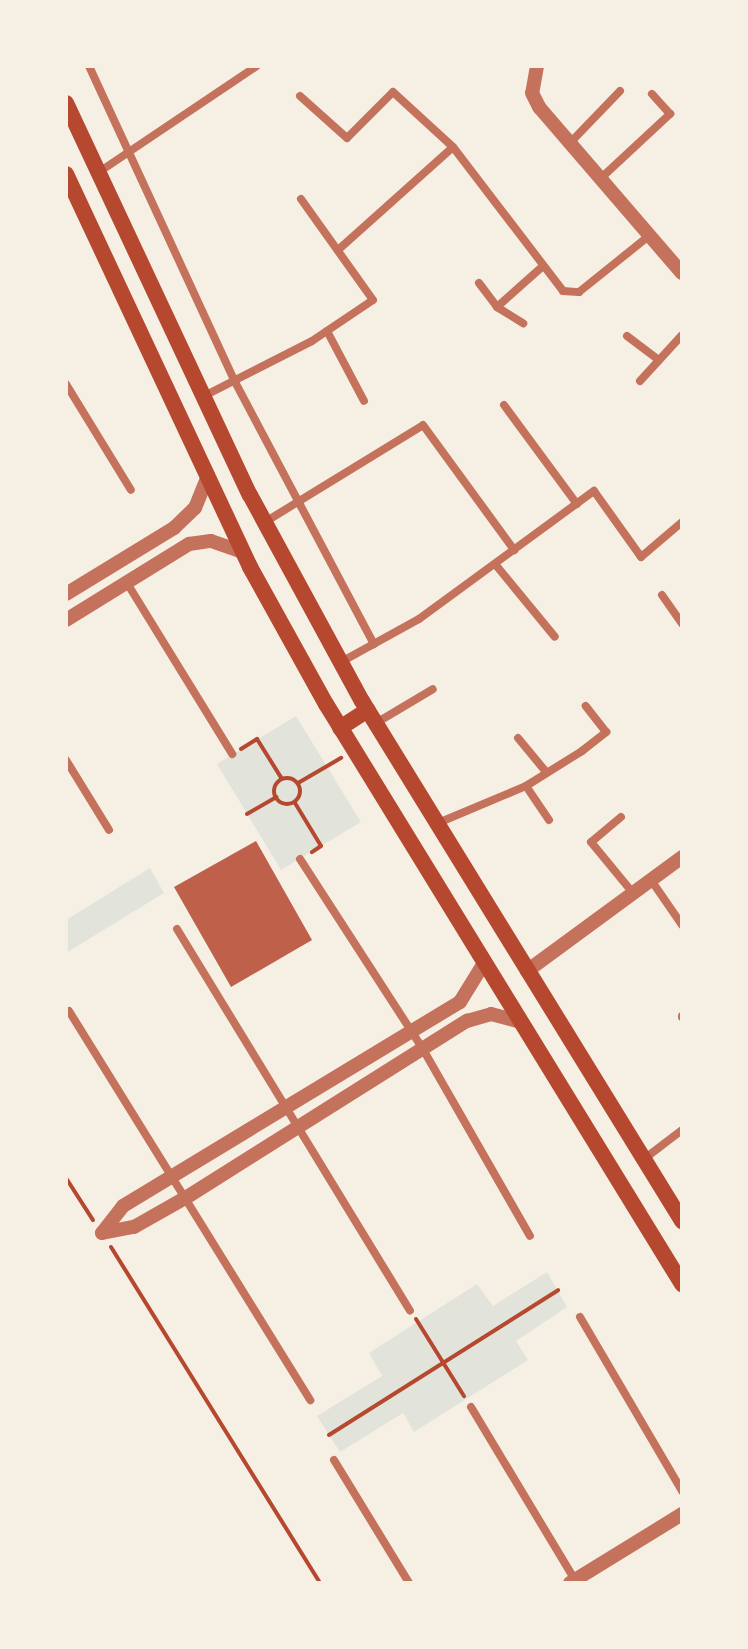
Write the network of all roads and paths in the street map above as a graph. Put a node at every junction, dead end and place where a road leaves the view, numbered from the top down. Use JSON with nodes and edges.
{"nodes":[{"id":1,"x":257,"y":66,"type":"edge"},
{"id":2,"x":539,"y":67,"type":"edge"},
{"id":3,"x":93,"y":68,"type":"edge"},
{"id":4,"x":620,"y":91,"type":"dead end"},
{"id":5,"x":652,"y":94,"type":"dead end"},
{"id":6,"x":300,"y":96,"type":"dead end"},
{"id":7,"x":66,"y":103,"type":"edge"},
{"id":8,"x":568,"y":145,"type":"junction"},
{"id":9,"x":453,"y":147,"type":"junction"},
{"id":10,"x":127,"y":153,"type":"junction"},
{"id":11,"x":99,"y":172,"type":"junction"},
{"id":12,"x":66,"y":174,"type":"edge"},
{"id":13,"x":599,"y":180,"type":"junction"},
{"id":14,"x":301,"y":199,"type":"dead end"},
{"id":15,"x":649,"y":236,"type":"junction"},
{"id":16,"x":338,"y":250,"type":"junction"},
{"id":17,"x":543,"y":266,"type":"junction"},
{"id":18,"x":682,"y":273,"type":"edge"},
{"id":19,"x":479,"y":283,"type":"dead end"},
{"id":20,"x":497,"y":307,"type":"junction"},
{"id":21,"x":523,"y":323,"type":"dead end"},
{"id":22,"x":327,"y":331,"type":"junction"},
{"id":23,"x":682,"y":335,"type":"edge"},
{"id":24,"x":627,"y":336,"type":"dead end"},
{"id":25,"x":659,"y":360,"type":"junction"},
{"id":26,"x":234,"y":380,"type":"junction"},
{"id":27,"x":640,"y":381,"type":"dead end"},
{"id":28,"x":66,"y":384,"type":"edge"},
{"id":29,"x":204,"y":396,"type":"junction"},
{"id":30,"x":364,"y":401,"type":"dead end"},
{"id":31,"x":504,"y":405,"type":"dead end"},
{"id":32,"x":208,"y":476,"type":"junction"},
{"id":33,"x":131,"y":490,"type":"dead end"},
{"id":34,"x":298,"y":504,"type":"junction"},
{"id":35,"x":577,"y":504,"type":"junction"},
{"id":36,"x":265,"y":522,"type":"junction"},
{"id":37,"x":682,"y":522,"type":"edge"},
{"id":38,"x":514,"y":550,"type":"junction"},
{"id":39,"x":243,"y":552,"type":"junction"},
{"id":40,"x":495,"y":564,"type":"junction"},
{"id":41,"x":127,"y":583,"type":"junction"},
{"id":42,"x":66,"y":594,"type":"edge"},
{"id":43,"x":662,"y":595,"type":"dead end"},
{"id":44,"x":66,"y":620,"type":"edge"},
{"id":45,"x":682,"y":624,"type":"edge"},
{"id":46,"x":555,"y":637,"type":"dead end"},
{"id":47,"x":374,"y":644,"type":"junction"},
{"id":48,"x":341,"y":662,"type":"junction"},
{"id":49,"x":433,"y":689,"type":"dead end"},
{"id":50,"x":586,"y":706,"type":"dead end"},
{"id":51,"x":372,"y":717,"type":"junction"},
{"id":52,"x":340,"y":728,"type":"junction"},
{"id":53,"x":518,"y":738,"type":"dead end"},
{"id":54,"x":257,"y":739,"type":"dead end"},
{"id":55,"x":232,"y":754,"type":"dead end"},
{"id":56,"x":66,"y":760,"type":"edge"},
{"id":57,"x":327,"y":767,"type":"dead end"},
{"id":58,"x":547,"y":773,"type":"junction"},
{"id":59,"x":282,"y":779,"type":"junction"},
{"id":60,"x":298,"y":783,"type":"junction"},
{"id":61,"x":526,"y":786,"type":"junction"},
{"id":62,"x":276,"y":797,"type":"junction"},
{"id":63,"x":295,"y":803,"type":"junction"},
{"id":64,"x":247,"y":814,"type":"dead end"},
{"id":65,"x":621,"y":817,"type":"dead end"},
{"id":66,"x":549,"y":820,"type":"dead end"},
{"id":67,"x":437,"y":824,"type":"junction"},
{"id":68,"x":109,"y":830,"type":"dead end"},
{"id":69,"x":321,"y":846,"type":"dead end"},
{"id":70,"x":682,"y":857,"type":"edge"},
{"id":71,"x":300,"y":859,"type":"dead end"},
{"id":72,"x":651,"y":880,"type":"junction"},
{"id":73,"x":633,"y":893,"type":"junction"},
{"id":74,"x":682,"y":925,"type":"edge"},
{"id":75,"x":177,"y":929,"type":"dead end"},
{"id":76,"x":484,"y":963,"type":"junction"},
{"id":77,"x":527,"y":971,"type":"junction"},
{"id":78,"x":69,"y":1011,"type":"dead end"},
{"id":79,"x":520,"y":1022,"type":"junction"},
{"id":80,"x":411,"y":1031,"type":"junction"},
{"id":81,"x":424,"y":1051,"type":"junction"},
{"id":82,"x":287,"y":1105,"type":"junction"},
{"id":83,"x":299,"y":1126,"type":"junction"},
{"id":84,"x":682,"y":1130,"type":"edge"},
{"id":85,"x":644,"y":1159,"type":"junction"},
{"id":86,"x":173,"y":1174,"type":"junction"},
{"id":87,"x":66,"y":1178,"type":"edge"},
{"id":88,"x":187,"y":1197,"type":"junction"},
{"id":89,"x":682,"y":1221,"type":"edge"},
{"id":90,"x":102,"y":1233,"type":"junction"},
{"id":91,"x":530,"y":1236,"type":"dead end"},
{"id":92,"x":682,"y":1284,"type":"edge"},
{"id":93,"x":558,"y":1290,"type":"dead end"},
{"id":94,"x":410,"y":1310,"type":"joint"},
{"id":95,"x":580,"y":1317,"type":"dead end"},
{"id":96,"x":443,"y":1363,"type":"junction"},
{"id":97,"x":310,"y":1400,"type":"dead end"},
{"id":98,"x":471,"y":1407,"type":"joint"},
{"id":99,"x":329,"y":1435,"type":"dead end"},
{"id":100,"x":334,"y":1460,"type":"dead end"},
{"id":101,"x":682,"y":1491,"type":"edge"},
{"id":102,"x":682,"y":1514,"type":"edge"},
{"id":103,"x":573,"y":1582,"type":"edge"},
{"id":104,"x":320,"y":1583,"type":"edge"},
{"id":105,"x":409,"y":1583,"type":"edge"}],
"edges":[{"from":1,"to":10,"type":"street"},
{"from":2,"to":8,"type":"street"},
{"from":3,"to":10,"type":"street"},
{"from":4,"to":8,"type":"street"},
{"from":5,"to":13,"type":"street"},
{"from":6,"to":9,"type":"street"},
{"from":7,"to":11,"type":"main road"},
{"from":8,"to":13,"type":"street"},
{"from":9,"to":16,"type":"street"},
{"from":9,"to":17,"type":"street"},
{"from":10,"to":11,"type":"street"},
{"from":10,"to":26,"type":"street"},
{"from":11,"to":29,"type":"main road"},
{"from":12,"to":32,"type":"main road"},
{"from":13,"to":15,"type":"street"},
{"from":14,"to":16,"type":"street"},
{"from":15,"to":17,"type":"street"},
{"from":15,"to":18,"type":"street"},
{"from":16,"to":22,"type":"street"},
{"from":17,"to":20,"type":"street"},
{"from":19,"to":20,"type":"street"},
{"from":20,"to":21,"type":"street"},
{"from":22,"to":26,"type":"street"},
{"from":22,"to":30,"type":"street"},
{"from":23,"to":25,"type":"street"},
{"from":24,"to":25,"type":"street"},
{"from":25,"to":27,"type":"street"},
{"from":26,"to":29,"type":"street"},
{"from":26,"to":34,"type":"street"},
{"from":28,"to":33,"type":"street"},
{"from":29,"to":36,"type":"main road"},
{"from":31,"to":35,"type":"street"},
{"from":32,"to":39,"type":"main road"},
{"from":32,"to":42,"type":"street"},
{"from":34,"to":36,"type":"street"},
{"from":34,"to":38,"type":"street"},
{"from":34,"to":47,"type":"street"},
{"from":35,"to":37,"type":"street"},
{"from":35,"to":38,"type":"street"},
{"from":36,"to":48,"type":"main road"},
{"from":38,"to":40,"type":"street"},
{"from":39,"to":41,"type":"street"},
{"from":39,"to":52,"type":"main road"},
{"from":40,"to":46,"type":"street"},
{"from":40,"to":47,"type":"street"},
{"from":41,"to":44,"type":"street"},
{"from":41,"to":55,"type":"street"},
{"from":43,"to":45,"type":"street"},
{"from":47,"to":48,"type":"street"},
{"from":48,"to":51,"type":"main road"},
{"from":49,"to":51,"type":"street"},
{"from":50,"to":58,"type":"street"},
{"from":51,"to":52,"type":"main road"},
{"from":51,"to":67,"type":"main road"},
{"from":52,"to":76,"type":"main road"},
{"from":53,"to":58,"type":"street"},
{"from":54,"to":59,"type":"path"},
{"from":56,"to":68,"type":"street"},
{"from":57,"to":60,"type":"path"},
{"from":58,"to":61,"type":"street"},
{"from":59,"to":60,"type":"path"},
{"from":59,"to":62,"type":"path"},
{"from":60,"to":63,"type":"path"},
{"from":61,"to":66,"type":"street"},
{"from":61,"to":67,"type":"street"},
{"from":62,"to":63,"type":"path"},
{"from":62,"to":64,"type":"path"},
{"from":63,"to":69,"type":"path"},
{"from":65,"to":73,"type":"street"},
{"from":67,"to":77,"type":"main road"},
{"from":70,"to":72,"type":"street"},
{"from":71,"to":80,"type":"street"},
{"from":72,"to":73,"type":"street"},
{"from":72,"to":74,"type":"street"},
{"from":73,"to":77,"type":"street"},
{"from":75,"to":82,"type":"street"},
{"from":76,"to":79,"type":"main road"},
{"from":76,"to":80,"type":"street"},
{"from":77,"to":85,"type":"main road"},
{"from":78,"to":86,"type":"street"},
{"from":79,"to":81,"type":"street"},
{"from":79,"to":92,"type":"main road"},
{"from":80,"to":81,"type":"street"},
{"from":80,"to":82,"type":"street"},
{"from":81,"to":83,"type":"street"},
{"from":81,"to":91,"type":"street"},
{"from":82,"to":83,"type":"street"},
{"from":82,"to":86,"type":"street"},
{"from":83,"to":88,"type":"street"},
{"from":83,"to":94,"type":"street"},
{"from":84,"to":85,"type":"street"},
{"from":85,"to":89,"type":"main road"},
{"from":86,"to":88,"type":"street"},
{"from":86,"to":90,"type":"street"},
{"from":87,"to":90,"type":"path"},
{"from":88,"to":90,"type":"street"},
{"from":88,"to":97,"type":"street"},
{"from":90,"to":104,"type":"path"},
{"from":93,"to":96,"type":"path"},
{"from":94,"to":96,"type":"path"},
{"from":95,"to":101,"type":"street"},
{"from":96,"to":98,"type":"path"},
{"from":96,"to":99,"type":"path"},
{"from":98,"to":103,"type":"street"},
{"from":100,"to":105,"type":"street"},
{"from":102,"to":103,"type":"street"}]}
